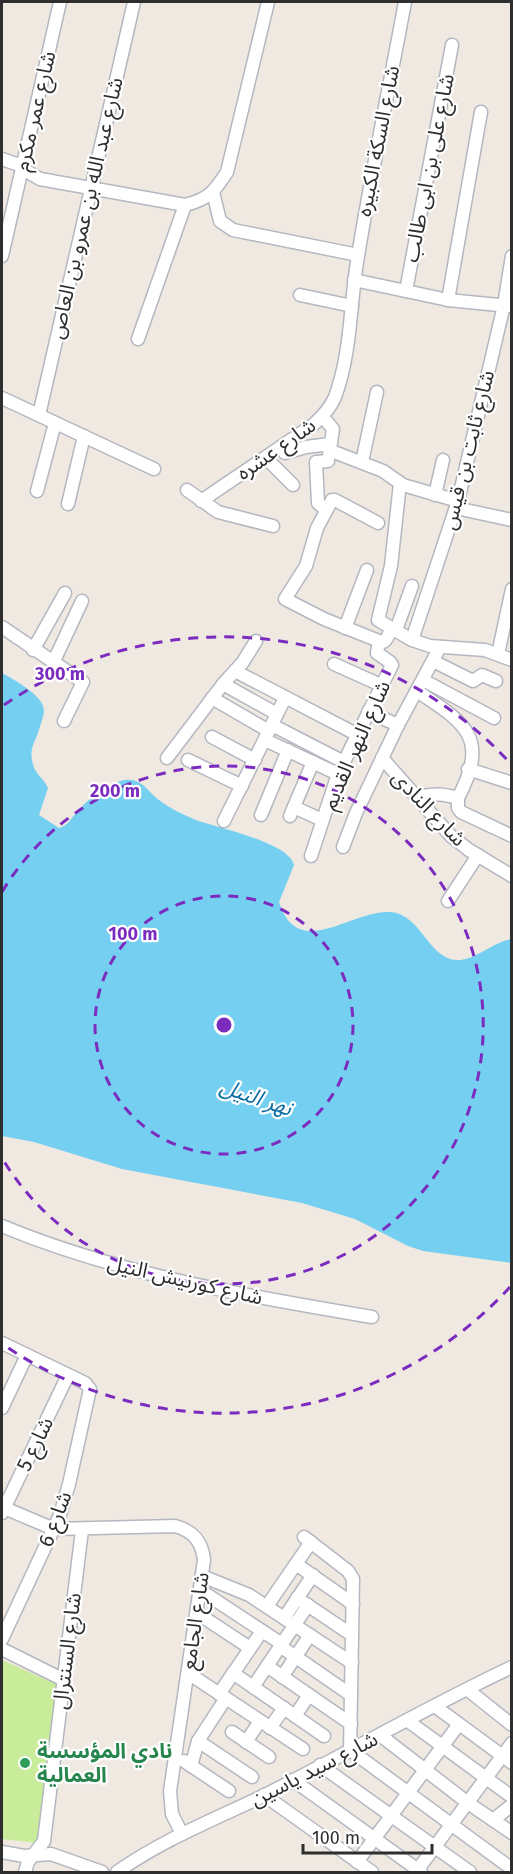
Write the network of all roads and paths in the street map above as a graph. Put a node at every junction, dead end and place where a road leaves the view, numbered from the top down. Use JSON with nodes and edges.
{"nodes":[{"id":1,"x":60,"y":2,"type":"edge"},
{"id":2,"x":134,"y":2,"type":"edge"},
{"id":3,"x":268,"y":2,"type":"edge"},
{"id":4,"x":405,"y":2,"type":"edge"},
{"id":5,"x":452,"y":45,"type":"dead end"},
{"id":6,"x":481,"y":112,"type":"dead end"},
{"id":7,"x":2,"y":159,"type":"edge"},
{"id":8,"x":22,"y":166,"type":"junction"},
{"id":9,"x":91,"y":188,"type":"junction"},
{"id":10,"x":213,"y":192,"type":"junction"},
{"id":11,"x":185,"y":205,"type":"junction"},
{"id":12,"x":358,"y":255,"type":"junction"},
{"id":13,"x":2,"y":256,"type":"edge"},
{"id":14,"x":512,"y":256,"type":"edge"},
{"id":15,"x":354,"y":280,"type":"junction"},
{"id":16,"x":406,"y":291,"type":"junction"},
{"id":17,"x":300,"y":295,"type":"dead end"},
{"id":18,"x":448,"y":300,"type":"junction"},
{"id":19,"x":508,"y":305,"type":"edge"},
{"id":20,"x":352,"y":306,"type":"junction"},
{"id":21,"x":138,"y":339,"type":"dead end"},
{"id":22,"x":377,"y":392,"type":"dead end"},
{"id":23,"x":2,"y":398,"type":"edge"},
{"id":24,"x":39,"y":415,"type":"junction"},
{"id":25,"x":323,"y":417,"type":"junction"},
{"id":26,"x":55,"y":423,"type":"junction"},
{"id":27,"x":84,"y":436,"type":"junction"},
{"id":28,"x":285,"y":453,"type":"dead end"},
{"id":29,"x":329,"y":456,"type":"junction"},
{"id":30,"x":266,"y":458,"type":"junction"},
{"id":31,"x":443,"y":460,"type":"dead end"},
{"id":32,"x":362,"y":462,"type":"junction"},
{"id":33,"x":154,"y":469,"type":"dead end"},
{"id":34,"x":400,"y":483,"type":"junction"},
{"id":35,"x":293,"y":485,"type":"dead end"},
{"id":36,"x":188,"y":490,"type":"dead end"},
{"id":37,"x":37,"y":491,"type":"dead end"},
{"id":38,"x":435,"y":495,"type":"junction"},
{"id":39,"x":201,"y":501,"type":"junction"},
{"id":40,"x":68,"y":504,"type":"dead end"},
{"id":41,"x":457,"y":505,"type":"junction"},
{"id":42,"x":326,"y":510,"type":"junction"},
{"id":43,"x":512,"y":520,"type":"edge"},
{"id":44,"x":378,"y":524,"type":"dead end"},
{"id":45,"x":273,"y":526,"type":"dead end"},
{"id":46,"x":367,"y":570,"type":"dead end"},
{"id":47,"x":412,"y":586,"type":"dead end"},
{"id":48,"x":512,"y":589,"type":"edge"},
{"id":49,"x":64,"y":593,"type":"dead end"},
{"id":50,"x":82,"y":601,"type":"dead end"},
{"id":51,"x":2,"y":627,"type":"edge"},
{"id":52,"x":345,"y":628,"type":"junction"},
{"id":53,"x":395,"y":629,"type":"junction"},
{"id":54,"x":256,"y":640,"type":"dead end"},
{"id":55,"x":412,"y":640,"type":"junction"},
{"id":56,"x":379,"y":641,"type":"junction"},
{"id":57,"x":440,"y":647,"type":"junction"},
{"id":58,"x":33,"y":650,"type":"junction"},
{"id":59,"x":498,"y":654,"type":"junction"},
{"id":60,"x":512,"y":660,"type":"edge"},
{"id":61,"x":433,"y":661,"type":"junction"},
{"id":62,"x":53,"y":663,"type":"junction"},
{"id":63,"x":334,"y":664,"type":"dead end"},
{"id":64,"x":235,"y":671,"type":"junction"},
{"id":65,"x":496,"y":681,"type":"dead end"},
{"id":66,"x":223,"y":684,"type":"junction"},
{"id":67,"x":420,"y":685,"type":"junction"},
{"id":68,"x":383,"y":686,"type":"junction"},
{"id":69,"x":212,"y":698,"type":"junction"},
{"id":70,"x":285,"y":698,"type":"junction"},
{"id":71,"x":368,"y":712,"type":"junction"},
{"id":72,"x":494,"y":718,"type":"dead end"},
{"id":73,"x":64,"y":721,"type":"dead end"},
{"id":74,"x":398,"y":725,"type":"junction"},
{"id":75,"x":271,"y":728,"type":"junction"},
{"id":76,"x":358,"y":735,"type":"junction"},
{"id":77,"x":212,"y":737,"type":"dead end"},
{"id":78,"x":288,"y":750,"type":"junction"},
{"id":79,"x":166,"y":758,"type":"dead end"},
{"id":80,"x":382,"y":758,"type":"junction"},
{"id":81,"x":188,"y":760,"type":"dead end"},
{"id":82,"x":255,"y":760,"type":"junction"},
{"id":83,"x":313,"y":762,"type":"junction"},
{"id":84,"x":344,"y":762,"type":"junction"},
{"id":85,"x":468,"y":770,"type":"junction"},
{"id":86,"x":338,"y":774,"type":"junction"},
{"id":87,"x":512,"y":783,"type":"edge"},
{"id":88,"x":242,"y":786,"type":"junction"},
{"id":89,"x":419,"y":797,"type":"junction"},
{"id":90,"x":458,"y":798,"type":"junction"},
{"id":91,"x":261,"y":815,"type":"dead end"},
{"id":92,"x":322,"y":820,"type":"junction"},
{"id":93,"x":225,"y":821,"type":"dead end"},
{"id":94,"x":512,"y":836,"type":"edge"},
{"id":95,"x":343,"y":848,"type":"dead end"},
{"id":96,"x":478,"y":855,"type":"junction"},
{"id":97,"x":311,"y":856,"type":"dead end"},
{"id":98,"x":512,"y":876,"type":"edge"},
{"id":99,"x":448,"y":901,"type":"dead end"},
{"id":100,"x":2,"y":1226,"type":"edge"},
{"id":101,"x":372,"y":1317,"type":"dead end"},
{"id":102,"x":2,"y":1343,"type":"edge"},
{"id":103,"x":27,"y":1355,"type":"junction"},
{"id":104,"x":68,"y":1375,"type":"junction"},
{"id":105,"x":2,"y":1408,"type":"edge"},
{"id":106,"x":2,"y":1509,"type":"edge"},
{"id":107,"x":54,"y":1529,"type":"junction"},
{"id":108,"x":82,"y":1530,"type":"junction"},
{"id":109,"x":296,"y":1564,"type":"junction"},
{"id":110,"x":312,"y":1575,"type":"junction"},
{"id":111,"x":202,"y":1576,"type":"junction"},
{"id":112,"x":200,"y":1590,"type":"junction"},
{"id":113,"x":256,"y":1599,"type":"junction"},
{"id":114,"x":302,"y":1601,"type":"junction"},
{"id":115,"x":352,"y":1604,"type":"junction"},
{"id":116,"x":267,"y":1606,"type":"junction"},
{"id":117,"x":196,"y":1613,"type":"junction"},
{"id":118,"x":243,"y":1618,"type":"junction"},
{"id":119,"x":289,"y":1621,"type":"junction"},
{"id":120,"x":262,"y":1631,"type":"junction"},
{"id":121,"x":310,"y":1635,"type":"junction"},
{"id":122,"x":352,"y":1635,"type":"junction"},
{"id":123,"x":2,"y":1639,"type":"edge"},
{"id":124,"x":281,"y":1645,"type":"junction"},
{"id":125,"x":250,"y":1648,"type":"junction"},
{"id":126,"x":2,"y":1649,"type":"edge"},
{"id":127,"x":296,"y":1657,"type":"junction"},
{"id":128,"x":352,"y":1663,"type":"junction"},
{"id":129,"x":267,"y":1666,"type":"junction"},
{"id":130,"x":188,"y":1673,"type":"junction"},
{"id":131,"x":233,"y":1673,"type":"junction"},
{"id":132,"x":509,"y":1673,"type":"edge"},
{"id":133,"x":282,"y":1677,"type":"junction"},
{"id":134,"x":64,"y":1680,"type":"junction"},
{"id":135,"x":253,"y":1687,"type":"junction"},
{"id":136,"x":468,"y":1690,"type":"junction"},
{"id":137,"x":309,"y":1695,"type":"junction"},
{"id":138,"x":351,"y":1695,"type":"junction"},
{"id":139,"x":222,"y":1696,"type":"junction"},
{"id":140,"x":436,"y":1707,"type":"junction"},
{"id":141,"x":284,"y":1708,"type":"junction"},
{"id":142,"x":295,"y":1716,"type":"junction"},
{"id":143,"x":408,"y":1721,"type":"junction"},
{"id":144,"x":265,"y":1724,"type":"junction"},
{"id":145,"x":351,"y":1724,"type":"junction"},
{"id":146,"x":459,"y":1724,"type":"junction"},
{"id":147,"x":512,"y":1725,"type":"edge"},
{"id":148,"x":232,"y":1732,"type":"dead end"},
{"id":149,"x":380,"y":1735,"type":"junction"},
{"id":150,"x":324,"y":1736,"type":"dead end"},
{"id":151,"x":198,"y":1741,"type":"junction"},
{"id":152,"x":246,"y":1742,"type":"junction"},
{"id":153,"x":512,"y":1743,"type":"edge"},
{"id":154,"x":442,"y":1747,"type":"junction"},
{"id":155,"x":303,"y":1749,"type":"dead end"},
{"id":156,"x":350,"y":1750,"type":"junction"},
{"id":157,"x":176,"y":1755,"type":"junction"},
{"id":158,"x":269,"y":1757,"type":"dead end"},
{"id":159,"x":507,"y":1760,"type":"edge"},
{"id":160,"x":191,"y":1766,"type":"junction"},
{"id":161,"x":320,"y":1766,"type":"junction"},
{"id":162,"x":424,"y":1770,"type":"junction"},
{"id":163,"x":252,"y":1777,"type":"dead end"},
{"id":164,"x":485,"y":1779,"type":"junction"},
{"id":165,"x":292,"y":1780,"type":"junction"},
{"id":166,"x":229,"y":1791,"type":"dead end"},
{"id":167,"x":408,"y":1794,"type":"junction"},
{"id":168,"x":264,"y":1795,"type":"junction"},
{"id":169,"x":512,"y":1797,"type":"edge"},
{"id":170,"x":468,"y":1803,"type":"junction"},
{"id":171,"x":512,"y":1805,"type":"edge"},
{"id":172,"x":391,"y":1816,"type":"junction"},
{"id":173,"x":493,"y":1820,"type":"junction"},
{"id":174,"x":451,"y":1825,"type":"junction"},
{"id":175,"x":512,"y":1833,"type":"edge"},
{"id":176,"x":182,"y":1834,"type":"junction"},
{"id":177,"x":374,"y":1839,"type":"junction"},
{"id":178,"x":435,"y":1848,"type":"junction"},
{"id":179,"x":2,"y":1851,"type":"edge"},
{"id":180,"x":33,"y":1856,"type":"junction"},
{"id":181,"x":357,"y":1862,"type":"junction"},
{"id":182,"x":512,"y":1869,"type":"edge"},
{"id":183,"x":25,"y":1872,"type":"edge"},
{"id":184,"x":102,"y":1872,"type":"edge"},
{"id":185,"x":117,"y":1872,"type":"edge"},
{"id":186,"x":372,"y":1872,"type":"edge"},
{"id":187,"x":419,"y":1872,"type":"edge"},
{"id":188,"x":470,"y":1872,"type":"edge"}],
"edges":[{"from":1,"to":8,"type":"street","name":"شارع عمر مكرم"},
{"from":2,"to":9,"type":"street","name":"شارع عبد الله بن عمرو بن العاص"},
{"from":3,"to":10,"type":"street"},
{"from":4,"to":12,"type":"street","name":"شارع السكة الكبيره"},
{"from":5,"to":16,"type":"street","name":"شارع على بن ابى طالب"},
{"from":6,"to":18,"type":"street"},
{"from":7,"to":8,"type":"street"},
{"from":8,"to":9,"type":"street"},
{"from":8,"to":13,"type":"street","name":"شارع عمر مكرم"},
{"from":9,"to":11,"type":"street"},
{"from":9,"to":24,"type":"street","name":"شارع عبد الله بن عمرو بن العاص"},
{"from":10,"to":11,"type":"street"},
{"from":10,"to":12,"type":"street"},
{"from":11,"to":21,"type":"street"},
{"from":12,"to":15,"type":"street","name":"شارع السكة الكبيره"},
{"from":14,"to":19,"type":"street","name":"شارع ثابت بن قيس"},
{"from":15,"to":16,"type":"street"},
{"from":15,"to":20,"type":"street","name":"شارع عشره"},
{"from":16,"to":18,"type":"street"},
{"from":17,"to":20,"type":"street"},
{"from":18,"to":19,"type":"street"},
{"from":19,"to":41,"type":"street","name":"شارع ثابت بن قيس"},
{"from":20,"to":25,"type":"street","name":"شارع عشره"},
{"from":22,"to":32,"type":"street"},
{"from":23,"to":24,"type":"street"},
{"from":24,"to":26,"type":"street"},
{"from":25,"to":29,"type":"street"},
{"from":25,"to":30,"type":"street","name":"شارع عشره"},
{"from":26,"to":27,"type":"street"},
{"from":26,"to":37,"type":"street"},
{"from":27,"to":33,"type":"street"},
{"from":27,"to":40,"type":"street"},
{"from":28,"to":29,"type":"street"},
{"from":29,"to":32,"type":"street"},
{"from":29,"to":42,"type":"street"},
{"from":30,"to":35,"type":"street"},
{"from":30,"to":39,"type":"street","name":"شارع عشره"},
{"from":31,"to":38,"type":"street"},
{"from":32,"to":34,"type":"street"},
{"from":34,"to":38,"type":"street"},
{"from":34,"to":53,"type":"street"},
{"from":36,"to":39,"type":"street"},
{"from":38,"to":41,"type":"street"},
{"from":39,"to":45,"type":"street"},
{"from":41,"to":43,"type":"street"},
{"from":41,"to":55,"type":"street","name":"شارع ثابت بن قيس"},
{"from":42,"to":44,"type":"street"},
{"from":42,"to":52,"type":"street"},
{"from":46,"to":52,"type":"street"},
{"from":47,"to":53,"type":"street"},
{"from":48,"to":59,"type":"street"},
{"from":49,"to":58,"type":"street"},
{"from":50,"to":62,"type":"street"},
{"from":51,"to":58,"type":"street"},
{"from":52,"to":56,"type":"street"},
{"from":53,"to":55,"type":"street"},
{"from":53,"to":56,"type":"street"},
{"from":54,"to":64,"type":"street"},
{"from":55,"to":57,"type":"street"},
{"from":56,"to":68,"type":"street","name":"شارع النهر القديم"},
{"from":57,"to":59,"type":"street"},
{"from":57,"to":61,"type":"street"},
{"from":58,"to":62,"type":"street"},
{"from":59,"to":60,"type":"street"},
{"from":61,"to":65,"type":"street"},
{"from":61,"to":67,"type":"street"},
{"from":62,"to":73,"type":"street"},
{"from":63,"to":68,"type":"street"},
{"from":64,"to":66,"type":"street"},
{"from":64,"to":70,"type":"street"},
{"from":66,"to":69,"type":"street"},
{"from":66,"to":75,"type":"street"},
{"from":67,"to":72,"type":"street"},
{"from":67,"to":74,"type":"street"},
{"from":67,"to":85,"type":"street"},
{"from":68,"to":71,"type":"street","name":"شارع النهر القديم"},
{"from":69,"to":75,"type":"street"},
{"from":69,"to":79,"type":"street"},
{"from":70,"to":75,"type":"street"},
{"from":70,"to":76,"type":"street"},
{"from":71,"to":74,"type":"street"},
{"from":71,"to":76,"type":"street","name":"شارع النهر القديم"},
{"from":74,"to":80,"type":"street"},
{"from":75,"to":78,"type":"street"},
{"from":75,"to":82,"type":"street"},
{"from":75,"to":84,"type":"street"},
{"from":76,"to":84,"type":"street","name":"شارع النهر القديم"},
{"from":77,"to":82,"type":"street"},
{"from":78,"to":83,"type":"street"},
{"from":78,"to":91,"type":"street"},
{"from":80,"to":89,"type":"street","name":"شارع النادى"},
{"from":80,"to":95,"type":"street"},
{"from":81,"to":88,"type":"street"},
{"from":82,"to":88,"type":"street"},
{"from":83,"to":86,"type":"street"},
{"from":83,"to":92,"type":"street"},
{"from":84,"to":86,"type":"street","name":"شارع النهر القديم"},
{"from":85,"to":87,"type":"street"},
{"from":85,"to":90,"type":"street"},
{"from":86,"to":92,"type":"street","name":"شارع النهر القديم"},
{"from":88,"to":93,"type":"street"},
{"from":89,"to":90,"type":"street"},
{"from":89,"to":96,"type":"street","name":"شارع النادى"},
{"from":90,"to":94,"type":"street"},
{"from":92,"to":97,"type":"street","name":"شارع النهر القديم"},
{"from":96,"to":98,"type":"street","name":"شارع النادى"},
{"from":96,"to":99,"type":"street"},
{"from":100,"to":101,"type":"street","name":"شارع كورنيش النيل"},
{"from":102,"to":103,"type":"street"},
{"from":103,"to":104,"type":"street"},
{"from":103,"to":105,"type":"street"},
{"from":104,"to":106,"type":"street","name":"شارع 5"},
{"from":104,"to":107,"type":"street","name":"شارع 6"},
{"from":106,"to":107,"type":"street","name":"شارع الجامع"},
{"from":107,"to":108,"type":"street","name":"شارع الجامع"},
{"from":107,"to":123,"type":"street","name":"شارع 6"},
{"from":108,"to":111,"type":"street","name":"شارع الجامع"},
{"from":108,"to":134,"type":"street","name":"شارع السنترال"},
{"from":109,"to":110,"type":"street"},
{"from":109,"to":115,"type":"street"},
{"from":109,"to":116,"type":"street"},
{"from":110,"to":114,"type":"street"},
{"from":110,"to":115,"type":"street"},
{"from":111,"to":112,"type":"street","name":"شارع الجامع"},
{"from":111,"to":113,"type":"street"},
{"from":112,"to":117,"type":"street","name":"شارع الجامع"},
{"from":112,"to":118,"type":"street"},
{"from":113,"to":116,"type":"street"},
{"from":113,"to":118,"type":"street"},
{"from":114,"to":119,"type":"street"},
{"from":114,"to":122,"type":"street"},
{"from":115,"to":122,"type":"street"},
{"from":116,"to":119,"type":"street"},
{"from":117,"to":125,"type":"street"},
{"from":117,"to":130,"type":"street","name":"شارع الجامع"},
{"from":118,"to":120,"type":"street"},
{"from":119,"to":121,"type":"street"},
{"from":119,"to":124,"type":"street"},
{"from":120,"to":124,"type":"street"},
{"from":120,"to":125,"type":"street"},
{"from":121,"to":127,"type":"street"},
{"from":121,"to":128,"type":"street"},
{"from":122,"to":128,"type":"street"},
{"from":124,"to":127,"type":"street"},
{"from":124,"to":129,"type":"street"},
{"from":125,"to":131,"type":"street"},
{"from":126,"to":134,"type":"street"},
{"from":127,"to":133,"type":"street"},
{"from":127,"to":138,"type":"street"},
{"from":128,"to":138,"type":"street"},
{"from":129,"to":133,"type":"street"},
{"from":129,"to":135,"type":"street"},
{"from":130,"to":139,"type":"street"},
{"from":130,"to":157,"type":"street","name":"شارع الجامع"},
{"from":131,"to":135,"type":"street"},
{"from":131,"to":139,"type":"street"},
{"from":132,"to":136,"type":"street","name":"شارع سيد ياسين"},
{"from":133,"to":137,"type":"street"},
{"from":134,"to":180,"type":"street","name":"شارع السنترال"},
{"from":135,"to":141,"type":"street"},
{"from":136,"to":140,"type":"street","name":"شارع سيد ياسين"},
{"from":136,"to":147,"type":"street"},
{"from":137,"to":142,"type":"street"},
{"from":137,"to":145,"type":"street"},
{"from":138,"to":145,"type":"street"},
{"from":139,"to":144,"type":"street"},
{"from":139,"to":151,"type":"street"},
{"from":140,"to":143,"type":"street","name":"شارع سيد ياسين"},
{"from":140,"to":146,"type":"street"},
{"from":141,"to":142,"type":"street"},
{"from":141,"to":144,"type":"street"},
{"from":142,"to":150,"type":"street"},
{"from":143,"to":149,"type":"street","name":"شارع سيد ياسين"},
{"from":143,"to":154,"type":"street"},
{"from":144,"to":152,"type":"street"},
{"from":144,"to":155,"type":"street"},
{"from":145,"to":156,"type":"street"},
{"from":146,"to":154,"type":"street"},
{"from":146,"to":159,"type":"street"},
{"from":148,"to":152,"type":"street"},
{"from":149,"to":156,"type":"street","name":"شارع سيد ياسين"},
{"from":149,"to":162,"type":"street"},
{"from":151,"to":160,"type":"street"},
{"from":151,"to":163,"type":"street"},
{"from":152,"to":158,"type":"street"},
{"from":153,"to":159,"type":"street"},
{"from":154,"to":162,"type":"street"},
{"from":154,"to":164,"type":"street"},
{"from":156,"to":161,"type":"street","name":"شارع سيد ياسين"},
{"from":156,"to":167,"type":"street"},
{"from":157,"to":160,"type":"street"},
{"from":157,"to":176,"type":"street","name":"شارع الجامع"},
{"from":159,"to":164,"type":"street"},
{"from":160,"to":166,"type":"street"},
{"from":161,"to":165,"type":"street","name":"شارع سيد ياسين"},
{"from":161,"to":172,"type":"street"},
{"from":162,"to":167,"type":"street"},
{"from":162,"to":170,"type":"street"},
{"from":164,"to":169,"type":"street"},
{"from":164,"to":170,"type":"street"},
{"from":165,"to":168,"type":"street","name":"شارع سيد ياسين"},
{"from":165,"to":177,"type":"street"},
{"from":167,"to":172,"type":"street"},
{"from":167,"to":174,"type":"street"},
{"from":168,"to":176,"type":"street","name":"شارع سيد ياسين"},
{"from":168,"to":181,"type":"street"},
{"from":170,"to":173,"type":"street"},
{"from":170,"to":174,"type":"street"},
{"from":171,"to":173,"type":"street"},
{"from":172,"to":177,"type":"street"},
{"from":172,"to":178,"type":"street"},
{"from":173,"to":175,"type":"street"},
{"from":174,"to":178,"type":"street"},
{"from":174,"to":182,"type":"street"},
{"from":176,"to":185,"type":"street","name":"شارع سيد ياسين"},
{"from":177,"to":181,"type":"street"},
{"from":177,"to":187,"type":"street"},
{"from":178,"to":187,"type":"street"},
{"from":178,"to":188,"type":"street"},
{"from":179,"to":180,"type":"street"},
{"from":180,"to":183,"type":"street","name":"شارع السنترال"},
{"from":180,"to":184,"type":"street"},
{"from":181,"to":186,"type":"street"}]}
